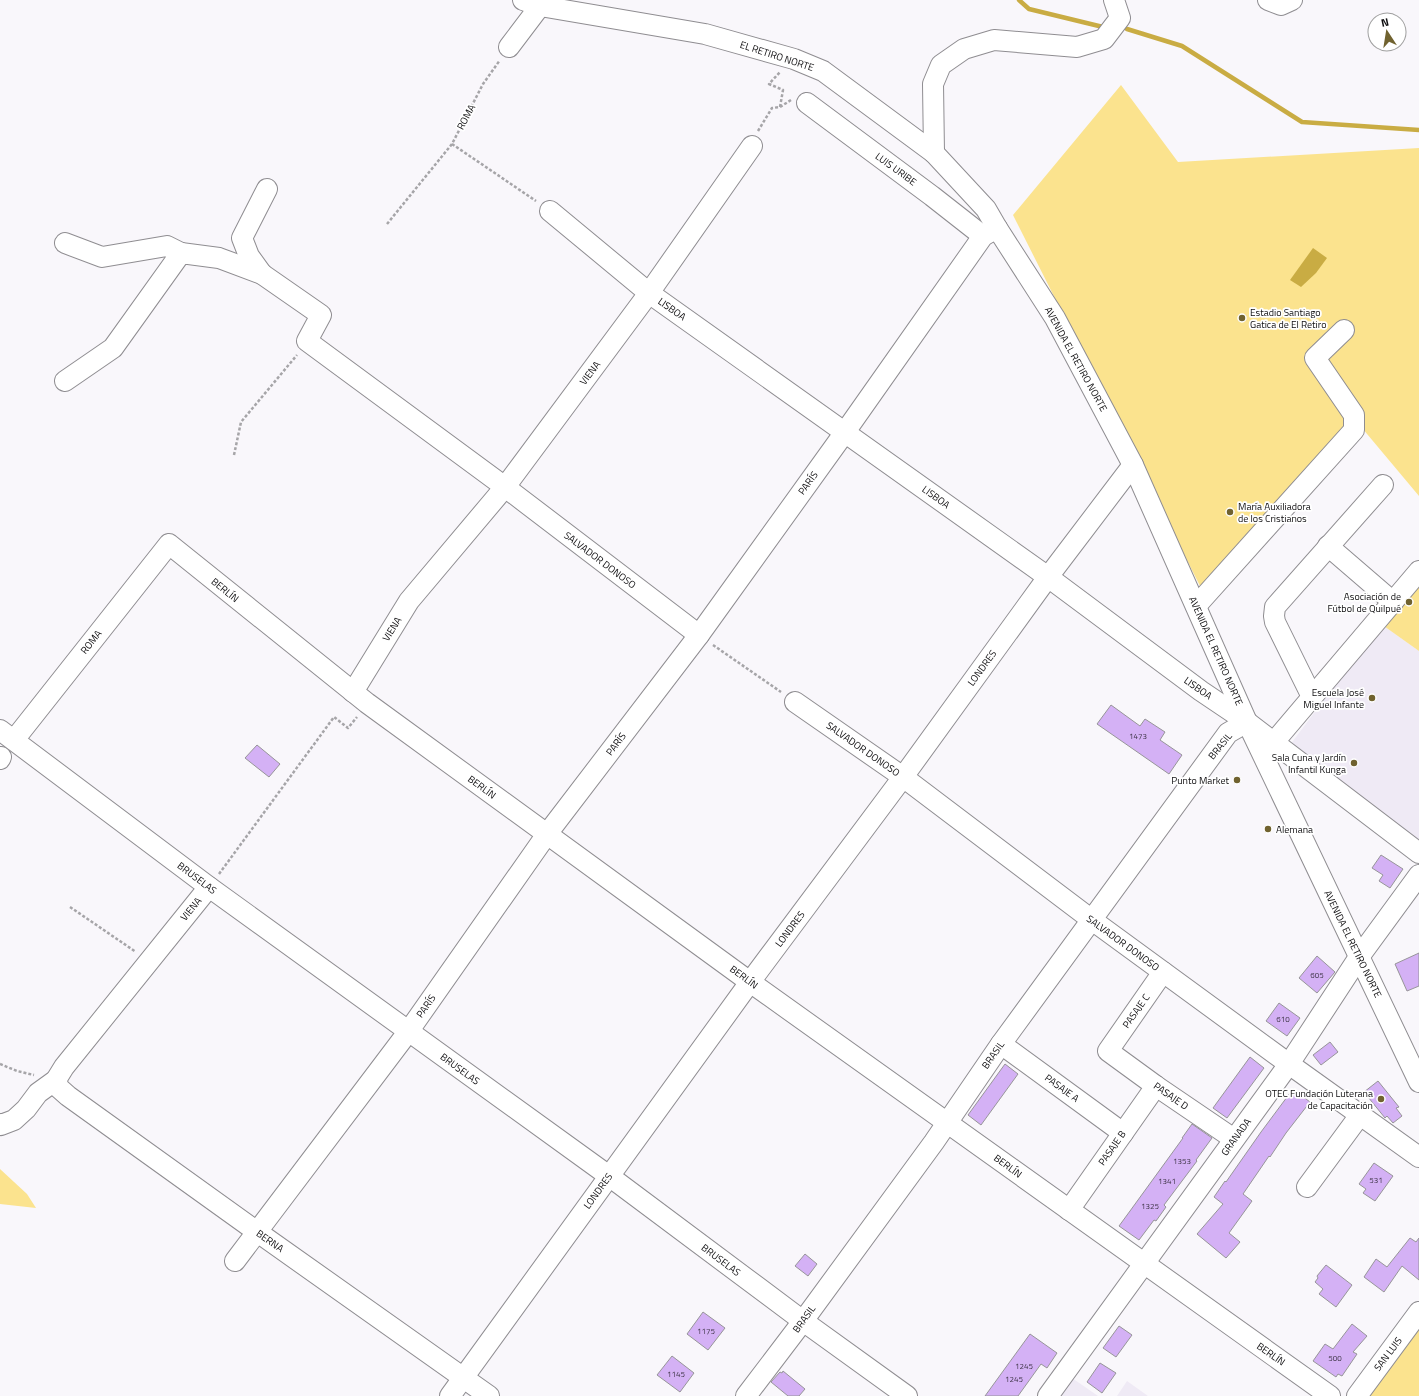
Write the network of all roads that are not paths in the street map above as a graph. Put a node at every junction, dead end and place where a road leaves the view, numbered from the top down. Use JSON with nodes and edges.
{"nodes":[{"id":1,"x":1114,"y":0,"type":"edge"},
{"id":2,"x":1268,"y":0,"type":"edge"},
{"id":3,"x":1292,"y":0,"type":"edge"},
{"id":4,"x":532,"y":3,"type":"edge"},
{"id":5,"x":509,"y":47,"type":"road end"},
{"id":6,"x":807,"y":103,"type":"dead end"},
{"id":7,"x":752,"y":146,"type":"road end"},
{"id":8,"x":934,"y":153,"type":"junction"},
{"id":9,"x":267,"y":189,"type":"dead end"},
{"id":10,"x":550,"y":211,"type":"road end"},
{"id":11,"x":990,"y":232,"type":"junction"},
{"id":12,"x":65,"y":243,"type":"dead end"},
{"id":13,"x":181,"y":254,"type":"junction"},
{"id":14,"x":262,"y":274,"type":"junction"},
{"id":15,"x":649,"y":293,"type":"junction"},
{"id":16,"x":1344,"y":330,"type":"dead end"},
{"id":17,"x":65,"y":381,"type":"dead end"},
{"id":18,"x":845,"y":432,"type":"junction"},
{"id":19,"x":1133,"y":465,"type":"junction"},
{"id":20,"x":1383,"y":484,"type":"dead end"},
{"id":21,"x":505,"y":487,"type":"junction"},
{"id":22,"x":169,"y":544,"type":"joint"},
{"id":23,"x":1328,"y":546,"type":"junction"},
{"id":24,"x":1419,"y":571,"type":"edge"},
{"id":25,"x":1048,"y":577,"type":"junction"},
{"id":26,"x":1392,"y":602,"type":"junction"},
{"id":27,"x":1196,"y":606,"type":"junction"},
{"id":28,"x":699,"y":635,"type":"junction"},
{"id":29,"x":360,"y":697,"type":"junction"},
{"id":30,"x":1312,"y":697,"type":"junction"},
{"id":31,"x":795,"y":702,"type":"road end"},
{"id":32,"x":1247,"y":722,"type":"junction"},
{"id":33,"x":7,"y":735,"type":"edge"},
{"id":34,"x":1274,"y":742,"type":"junction"},
{"id":35,"x":903,"y":778,"type":"junction"},
{"id":36,"x":547,"y":834,"type":"junction"},
{"id":37,"x":1419,"y":853,"type":"edge"},
{"id":38,"x":1419,"y":875,"type":"edge"},
{"id":39,"x":209,"y":887,"type":"junction"},
{"id":40,"x":1092,"y":920,"type":"junction"},
{"id":41,"x":1359,"y":957,"type":"junction"},
{"id":42,"x":1163,"y":972,"type":"junction"},
{"id":43,"x":750,"y":982,"type":"junction"},
{"id":44,"x":408,"y":1032,"type":"junction"},
{"id":45,"x":1001,"y":1044,"type":"junction"},
{"id":46,"x":1108,"y":1051,"type":"joint"},
{"id":47,"x":1289,"y":1064,"type":"junction"},
{"id":48,"x":56,"y":1080,"type":"junction"},
{"id":49,"x":1419,"y":1082,"type":"edge"},
{"id":50,"x":1156,"y":1086,"type":"junction"},
{"id":51,"x":1360,"y":1115,"type":"junction"},
{"id":52,"x":947,"y":1122,"type":"junction"},
{"id":53,"x":0,"y":1124,"type":"edge"},
{"id":54,"x":1123,"y":1133,"type":"junction"},
{"id":55,"x":1234,"y":1139,"type":"junction"},
{"id":56,"x":1419,"y":1157,"type":"edge"},
{"id":57,"x":609,"y":1176,"type":"junction"},
{"id":58,"x":1307,"y":1188,"type":"dead end"},
{"id":59,"x":1069,"y":1210,"type":"junction"},
{"id":60,"x":256,"y":1231,"type":"junction"},
{"id":61,"x":235,"y":1261,"type":"dead end"},
{"id":62,"x":1144,"y":1264,"type":"junction"},
{"id":63,"x":1419,"y":1312,"type":"edge"},
{"id":64,"x":803,"y":1321,"type":"junction"},
{"id":65,"x":464,"y":1377,"type":"junction"},
{"id":66,"x":450,"y":1396,"type":"edge"},
{"id":67,"x":489,"y":1396,"type":"edge"},
{"id":68,"x":746,"y":1396,"type":"edge"},
{"id":69,"x":907,"y":1396,"type":"edge"},
{"id":70,"x":1048,"y":1396,"type":"edge"},
{"id":71,"x":1330,"y":1396,"type":"edge"},
{"id":72,"x":1356,"y":1396,"type":"edge"}],
"edges":[{"from":1,"to":8,"type":"street"},
{"from":2,"to":3,"type":"street"},
{"from":4,"to":5,"type":"street"},
{"from":4,"to":8,"type":"street","name":"EL RETIRO NORTE"},
{"from":6,"to":11,"type":"street","name":"LUIS URIBE"},
{"from":7,"to":15,"type":"street","name":"VIENA"},
{"from":8,"to":11,"type":"street","name":"EL RETIRO NORTE"},
{"from":9,"to":14,"type":"street"},
{"from":10,"to":15,"type":"street","name":"LISBOA"},
{"from":11,"to":18,"type":"street","name":"PARÍS"},
{"from":11,"to":19,"type":"street","name":"AVENIDA EL RETIRO NORTE"},
{"from":12,"to":13,"type":"street"},
{"from":13,"to":14,"type":"street"},
{"from":13,"to":17,"type":"street"},
{"from":14,"to":21,"type":"street","name":"SALVADOR DONOSO"},
{"from":15,"to":18,"type":"street","name":"LISBOA"},
{"from":15,"to":21,"type":"street","name":"VIENA"},
{"from":16,"to":27,"type":"street"},
{"from":18,"to":25,"type":"street","name":"LISBOA"},
{"from":18,"to":28,"type":"street","name":"PARÍS"},
{"from":19,"to":25,"type":"street","name":"LONDRES"},
{"from":19,"to":27,"type":"street","name":"AVENIDA EL RETIRO NORTE"},
{"from":20,"to":23,"type":"street"},
{"from":21,"to":28,"type":"street","name":"SALVADOR DONOSO"},
{"from":21,"to":29,"type":"street","name":"VIENA"},
{"from":22,"to":29,"type":"street","name":"BERLÍN"},
{"from":22,"to":33,"type":"street","name":"ROMA"},
{"from":23,"to":26,"type":"street"},
{"from":23,"to":30,"type":"street"},
{"from":24,"to":26,"type":"street"},
{"from":25,"to":32,"type":"street","name":"LISBOA"},
{"from":25,"to":35,"type":"street","name":"LONDRES"},
{"from":26,"to":30,"type":"street"},
{"from":27,"to":32,"type":"street","name":"AVENIDA EL RETIRO NORTE"},
{"from":28,"to":36,"type":"street","name":"PARÍS"},
{"from":29,"to":36,"type":"street","name":"BERLÍN"},
{"from":30,"to":34,"type":"street"},
{"from":31,"to":35,"type":"street","name":"SALVADOR DONOSO"},
{"from":32,"to":34,"type":"street","name":"LISBOA"},
{"from":32,"to":40,"type":"street","name":"BRASIL"},
{"from":32,"to":41,"type":"street","name":"AVENIDA EL RETIRO NORTE"},
{"from":33,"to":39,"type":"street","name":"BRUSELAS"},
{"from":34,"to":37,"type":"street","name":"LISBOA"},
{"from":35,"to":40,"type":"street","name":"SALVADOR DONOSO"},
{"from":35,"to":43,"type":"street","name":"LONDRES"},
{"from":36,"to":43,"type":"street","name":"BERLÍN"},
{"from":36,"to":44,"type":"street","name":"PARÍS"},
{"from":38,"to":41,"type":"street","name":"GRANADA"},
{"from":39,"to":44,"type":"street","name":"BRUSELAS"},
{"from":39,"to":48,"type":"street","name":"VIENA"},
{"from":40,"to":42,"type":"street","name":"SALVADOR DONOSO"},
{"from":40,"to":45,"type":"street","name":"BRASIL"},
{"from":41,"to":47,"type":"street","name":"GRANADA"},
{"from":41,"to":49,"type":"street","name":"AVENIDA EL RETIRO NORTE"},
{"from":42,"to":46,"type":"street","name":"PASAJE C"},
{"from":42,"to":47,"type":"street","name":"SALVADOR DONOSO"},
{"from":43,"to":52,"type":"street","name":"BERLÍN"},
{"from":43,"to":57,"type":"street","name":"LONDRES"},
{"from":44,"to":57,"type":"street","name":"BRUSELAS"},
{"from":44,"to":60,"type":"street","name":"PARÍS"},
{"from":45,"to":52,"type":"street","name":"BRASIL"},
{"from":45,"to":54,"type":"street","name":"PASAJE A"},
{"from":46,"to":50,"type":"street","name":"PASAJE D"},
{"from":47,"to":51,"type":"street","name":"SALVADOR DONOSO"},
{"from":47,"to":55,"type":"street","name":"GRANADA"},
{"from":48,"to":53,"type":"street"},
{"from":48,"to":60,"type":"street","name":"BERNA"},
{"from":50,"to":54,"type":"street","name":"PASAJE B"},
{"from":50,"to":55,"type":"street","name":"PASAJE D"},
{"from":51,"to":56,"type":"street","name":"SALVADOR DONOSO"},
{"from":51,"to":58,"type":"street"},
{"from":52,"to":59,"type":"street","name":"BERLÍN"},
{"from":52,"to":64,"type":"street","name":"BRASIL"},
{"from":54,"to":59,"type":"street","name":"PASAJE B"},
{"from":55,"to":62,"type":"street","name":"GRANADA"},
{"from":57,"to":64,"type":"street","name":"BRUSELAS"},
{"from":57,"to":65,"type":"street","name":"LONDRES"},
{"from":59,"to":62,"type":"street","name":"BERLÍN"},
{"from":60,"to":61,"type":"street","name":"PARÍS"},
{"from":60,"to":65,"type":"street","name":"BERNA"},
{"from":62,"to":70,"type":"street","name":"GRANADA"},
{"from":62,"to":71,"type":"street","name":"BERLÍN"},
{"from":63,"to":72,"type":"street","name":"SAN LUIS"},
{"from":64,"to":68,"type":"street","name":"BRASIL"},
{"from":64,"to":69,"type":"street","name":"BRUSELAS"},
{"from":65,"to":66,"type":"street","name":"LONDRES"},
{"from":65,"to":67,"type":"street","name":"BERNA"}]}
